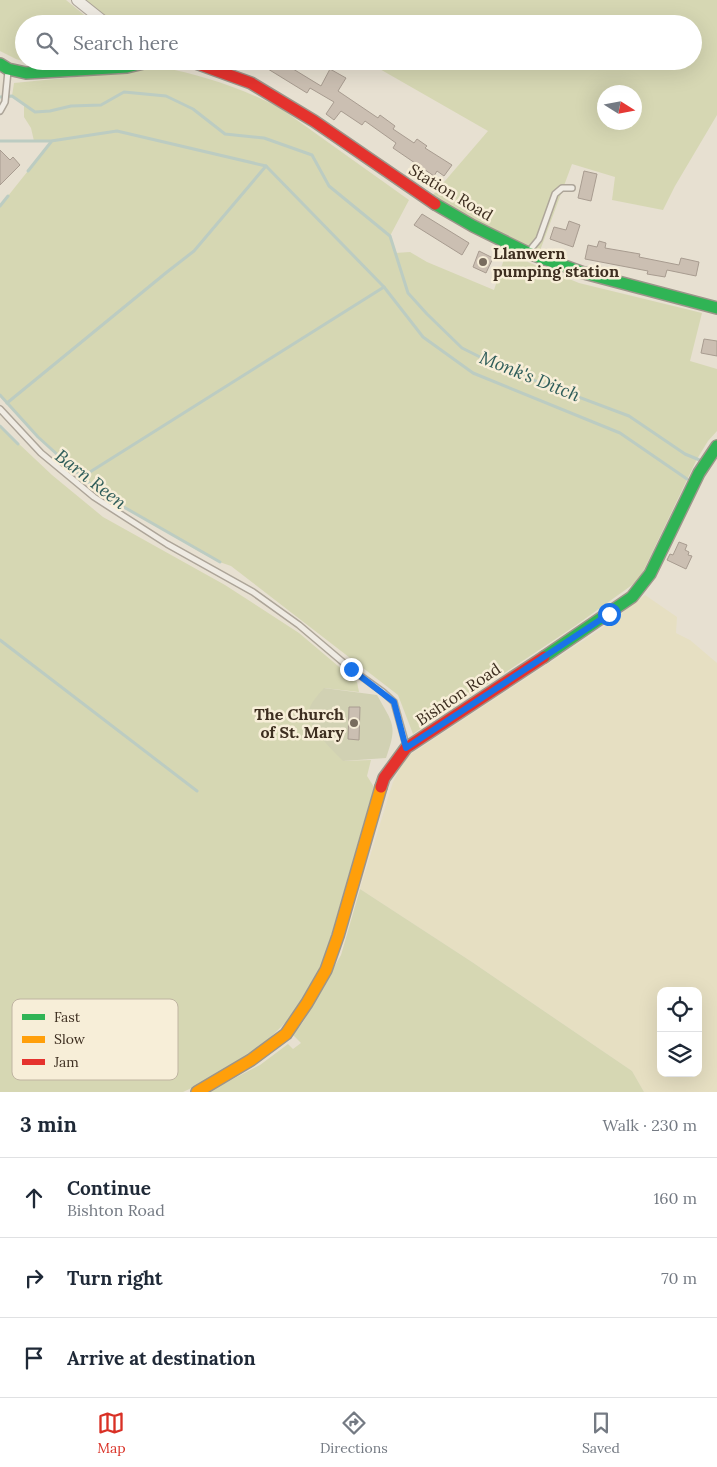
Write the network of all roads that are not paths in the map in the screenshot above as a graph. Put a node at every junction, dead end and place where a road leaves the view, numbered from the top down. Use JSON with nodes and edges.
{"nodes":[{"id":1,"x":77,"y":0,"type":"edge"},
{"id":2,"x":96,"y":15,"type":"edge"},
{"id":3,"x":4,"y":67,"type":"edge"},
{"id":4,"x":17,"y":70,"type":"edge"},
{"id":5,"x":68,"y":70,"type":"edge"},
{"id":6,"x":215,"y":70,"type":"edge"},
{"id":7,"x":0,"y":111,"type":"edge"},
{"id":8,"x":572,"y":188,"type":"dead end"},
{"id":9,"x":528,"y":253,"type":"junction"},
{"id":10,"x":717,"y":308,"type":"edge"},
{"id":11,"x":0,"y":408,"type":"edge"},
{"id":12,"x":714,"y":450,"type":"edge"},
{"id":13,"x":406,"y":748,"type":"junction"},
{"id":14,"x":198,"y":1092,"type":"edge"}],
"edges":[{"from":1,"to":2,"type":"street"},
{"from":3,"to":7,"type":"lane"},
{"from":4,"to":5,"type":"street"},
{"from":6,"to":9,"type":"street","name":"Station Road"},
{"from":8,"to":9,"type":"lane"},
{"from":9,"to":10,"type":"street","name":"Station Road"},
{"from":11,"to":13,"type":"lane"},
{"from":12,"to":13,"type":"street","name":"Bishton Road"},
{"from":13,"to":14,"type":"street","name":"Bishton Road"}]}
